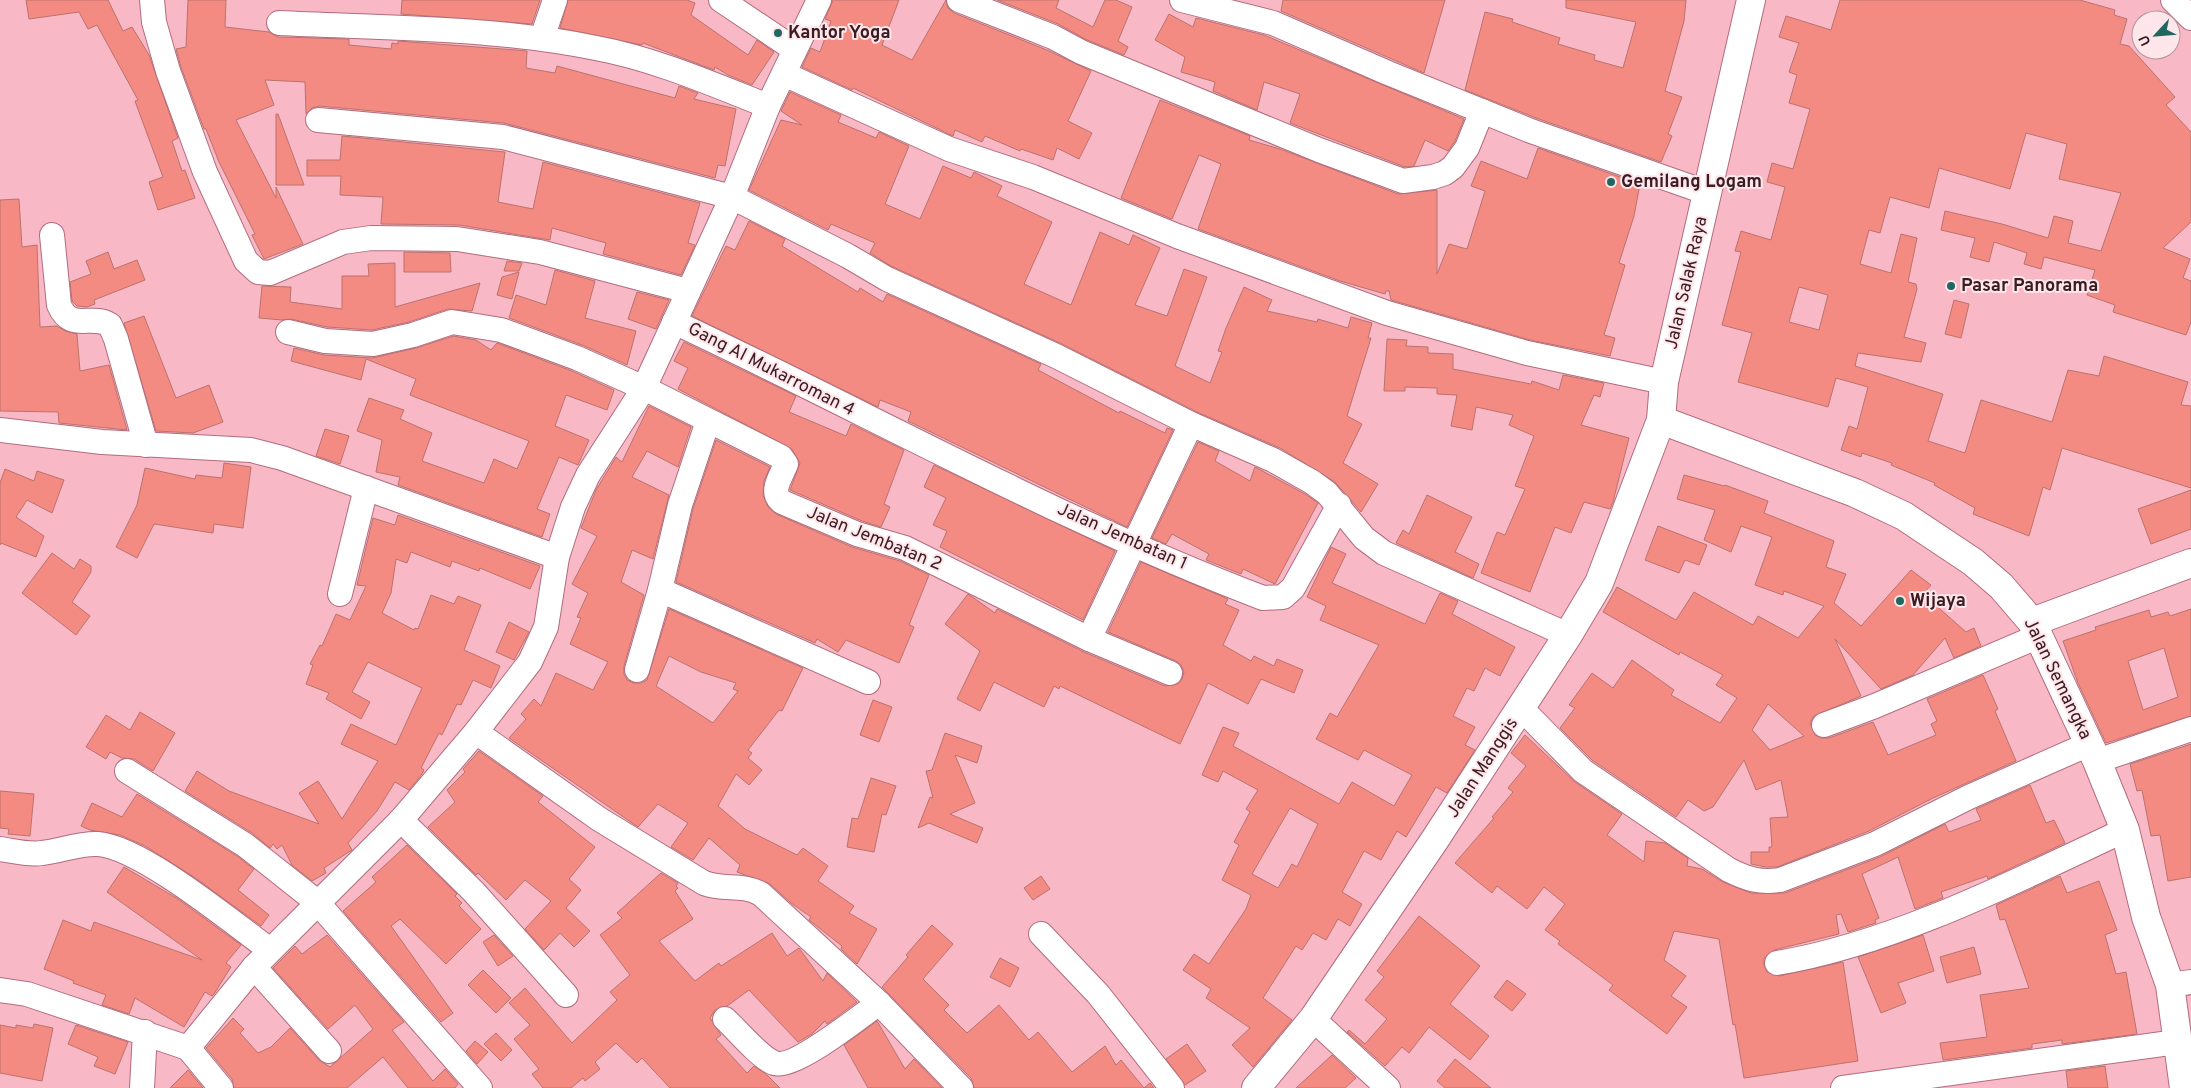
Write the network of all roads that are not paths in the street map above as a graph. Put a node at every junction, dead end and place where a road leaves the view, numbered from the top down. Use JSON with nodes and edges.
{"nodes":[{"id":1,"x":152,"y":0,"type":"edge"},
{"id":2,"x":555,"y":0,"type":"edge"},
{"id":3,"x":721,"y":0,"type":"edge"},
{"id":4,"x":819,"y":0,"type":"edge"},
{"id":5,"x":958,"y":0,"type":"edge"},
{"id":6,"x":1182,"y":0,"type":"edge"},
{"id":7,"x":1751,"y":0,"type":"edge"},
{"id":8,"x":2173,"y":0,"type":"edge"},
{"id":9,"x":2191,"y":18,"type":"edge"},
{"id":10,"x":279,"y":23,"type":"dead end"},
{"id":11,"x":542,"y":38,"type":"junction"},
{"id":12,"x":794,"y":49,"type":"junction"},
{"id":13,"x":784,"y":74,"type":"junction"},
{"id":14,"x":768,"y":106,"type":"junction"},
{"id":15,"x":1482,"y":111,"type":"junction"},
{"id":16,"x":318,"y":120,"type":"dead end"},
{"id":17,"x":1708,"y":193,"type":"junction"},
{"id":18,"x":732,"y":197,"type":"junction"},
{"id":19,"x":52,"y":235,"type":"dead end"},
{"id":20,"x":688,"y":291,"type":"junction"},
{"id":21,"x":674,"y":322,"type":"junction"},
{"id":22,"x":288,"y":332,"type":"dead end"},
{"id":23,"x":1664,"y":382,"type":"junction"},
{"id":24,"x":644,"y":388,"type":"junction"},
{"id":25,"x":867,"y":418,"type":"joint"},
{"id":26,"x":1662,"y":420,"type":"junction"},
{"id":27,"x":708,"y":421,"type":"junction"},
{"id":28,"x":1191,"y":424,"type":"junction"},
{"id":29,"x":0,"y":430,"type":"edge"},
{"id":30,"x":146,"y":445,"type":"junction"},
{"id":31,"x":366,"y":488,"type":"junction"},
{"id":32,"x":1339,"y":505,"type":"junction"},
{"id":33,"x":1134,"y":544,"type":"junction"},
{"id":34,"x":558,"y":557,"type":"junction"},
{"id":35,"x":2191,"y":564,"type":"edge"},
{"id":36,"x":660,"y":590,"type":"junction"},
{"id":37,"x":340,"y":594,"type":"dead end"},
{"id":38,"x":2035,"y":629,"type":"junction"},
{"id":39,"x":1568,"y":635,"type":"junction"},
{"id":40,"x":1089,"y":639,"type":"junction"},
{"id":41,"x":637,"y":670,"type":"dead end"},
{"id":42,"x":1170,"y":672,"type":"dead end"},
{"id":43,"x":868,"y":682,"type":"dead end"},
{"id":44,"x":1522,"y":709,"type":"junction"},
{"id":45,"x":1824,"y":725,"type":"dead end"},
{"id":46,"x":2191,"y":729,"type":"edge"},
{"id":47,"x":476,"y":732,"type":"junction"},
{"id":48,"x":2093,"y":752,"type":"junction"},
{"id":49,"x":127,"y":771,"type":"dead end"},
{"id":50,"x":401,"y":820,"type":"junction"},
{"id":51,"x":2125,"y":830,"type":"junction"},
{"id":52,"x":0,"y":849,"type":"edge"},
{"id":53,"x":317,"y":902,"type":"junction"},
{"id":54,"x":1041,"y":934,"type":"dead end"},
{"id":55,"x":270,"y":950,"type":"junction"},
{"id":56,"x":1777,"y":964,"type":"dead end"},
{"id":57,"x":254,"y":968,"type":"junction"},
{"id":58,"x":2181,"y":984,"type":"edge"},
{"id":59,"x":1,"y":990,"type":"edge"},
{"id":60,"x":566,"y":995,"type":"dead end"},
{"id":61,"x":879,"y":1003,"type":"junction"},
{"id":62,"x":725,"y":1018,"type":"dead end"},
{"id":63,"x":1313,"y":1019,"type":"junction"},
{"id":64,"x":144,"y":1032,"type":"junction"},
{"id":65,"x":2178,"y":1042,"type":"junction"},
{"id":66,"x":188,"y":1048,"type":"junction"},
{"id":67,"x":329,"y":1051,"type":"dead end"},
{"id":68,"x":142,"y":1088,"type":"edge"},
{"id":69,"x":221,"y":1088,"type":"edge"},
{"id":70,"x":480,"y":1088,"type":"edge"},
{"id":71,"x":961,"y":1088,"type":"edge"},
{"id":72,"x":1172,"y":1088,"type":"edge"},
{"id":73,"x":1256,"y":1088,"type":"edge"},
{"id":74,"x":1388,"y":1088,"type":"edge"},
{"id":75,"x":1843,"y":1088,"type":"edge"},
{"id":76,"x":2184,"y":1088,"type":"edge"}],
"edges":[{"from":1,"to":20,"type":"street"},
{"from":2,"to":11,"type":"street"},
{"from":3,"to":12,"type":"street"},
{"from":4,"to":12,"type":"street"},
{"from":5,"to":15,"type":"street"},
{"from":6,"to":15,"type":"street"},
{"from":7,"to":17,"type":"main road","name":"Jalan Salak Raya"},
{"from":8,"to":9,"type":"street"},
{"from":10,"to":11,"type":"street"},
{"from":11,"to":14,"type":"street"},
{"from":12,"to":13,"type":"street"},
{"from":13,"to":14,"type":"street"},
{"from":13,"to":23,"type":"street"},
{"from":14,"to":18,"type":"street"},
{"from":15,"to":17,"type":"street"},
{"from":16,"to":18,"type":"street"},
{"from":17,"to":23,"type":"main road","name":"Jalan Salak Raya"},
{"from":18,"to":20,"type":"street"},
{"from":18,"to":28,"type":"street"},
{"from":19,"to":30,"type":"street"},
{"from":20,"to":21,"type":"street"},
{"from":21,"to":24,"type":"street"},
{"from":21,"to":25,"type":"street","name":"Gang Al Mukarroman 4"},
{"from":22,"to":24,"type":"street"},
{"from":23,"to":26,"type":"main road","name":"Jalan Salak Raya"},
{"from":24,"to":27,"type":"street"},
{"from":24,"to":34,"type":"street"},
{"from":25,"to":33,"type":"street","name":"Jalan Jembatan 1"},
{"from":26,"to":38,"type":"main road","name":"Jalan Semangka"},
{"from":26,"to":39,"type":"main road","name":"Jalan Manggis"},
{"from":27,"to":36,"type":"street"},
{"from":27,"to":40,"type":"street","name":"Jalan Jembatan 2"},
{"from":28,"to":32,"type":"street"},
{"from":28,"to":33,"type":"street"},
{"from":29,"to":30,"type":"street"},
{"from":30,"to":31,"type":"street"},
{"from":31,"to":34,"type":"street"},
{"from":31,"to":37,"type":"street"},
{"from":32,"to":33,"type":"street","name":"Jalan Jembatan 1"},
{"from":32,"to":39,"type":"street"},
{"from":33,"to":40,"type":"street"},
{"from":34,"to":47,"type":"street"},
{"from":35,"to":38,"type":"main road"},
{"from":36,"to":41,"type":"street"},
{"from":36,"to":43,"type":"street"},
{"from":38,"to":45,"type":"street"},
{"from":38,"to":48,"type":"main road","name":"Jalan Semangka"},
{"from":39,"to":44,"type":"main road","name":"Jalan Manggis"},
{"from":40,"to":42,"type":"street"},
{"from":44,"to":48,"type":"street"},
{"from":44,"to":63,"type":"main road","name":"Jalan Manggis"},
{"from":46,"to":48,"type":"street"},
{"from":47,"to":50,"type":"street"},
{"from":47,"to":61,"type":"street"},
{"from":48,"to":51,"type":"main road","name":"Jalan Semangka"},
{"from":49,"to":53,"type":"street"},
{"from":50,"to":53,"type":"street"},
{"from":50,"to":60,"type":"street"},
{"from":51,"to":56,"type":"street"},
{"from":51,"to":58,"type":"main road","name":"Jalan Semangka"},
{"from":52,"to":55,"type":"street"},
{"from":53,"to":55,"type":"street"},
{"from":53,"to":70,"type":"street"},
{"from":54,"to":72,"type":"street"},
{"from":55,"to":57,"type":"street"},
{"from":57,"to":66,"type":"street"},
{"from":57,"to":67,"type":"street"},
{"from":58,"to":65,"type":"main road","name":"Jalan Semangka"},
{"from":59,"to":64,"type":"street"},
{"from":61,"to":62,"type":"street"},
{"from":61,"to":71,"type":"street"},
{"from":63,"to":73,"type":"main road","name":"Jalan Manggis"},
{"from":63,"to":74,"type":"street"},
{"from":64,"to":66,"type":"street"},
{"from":64,"to":68,"type":"street"},
{"from":65,"to":75,"type":"street"},
{"from":65,"to":76,"type":"main road","name":"Jalan Semangka"},
{"from":66,"to":69,"type":"street"}]}
